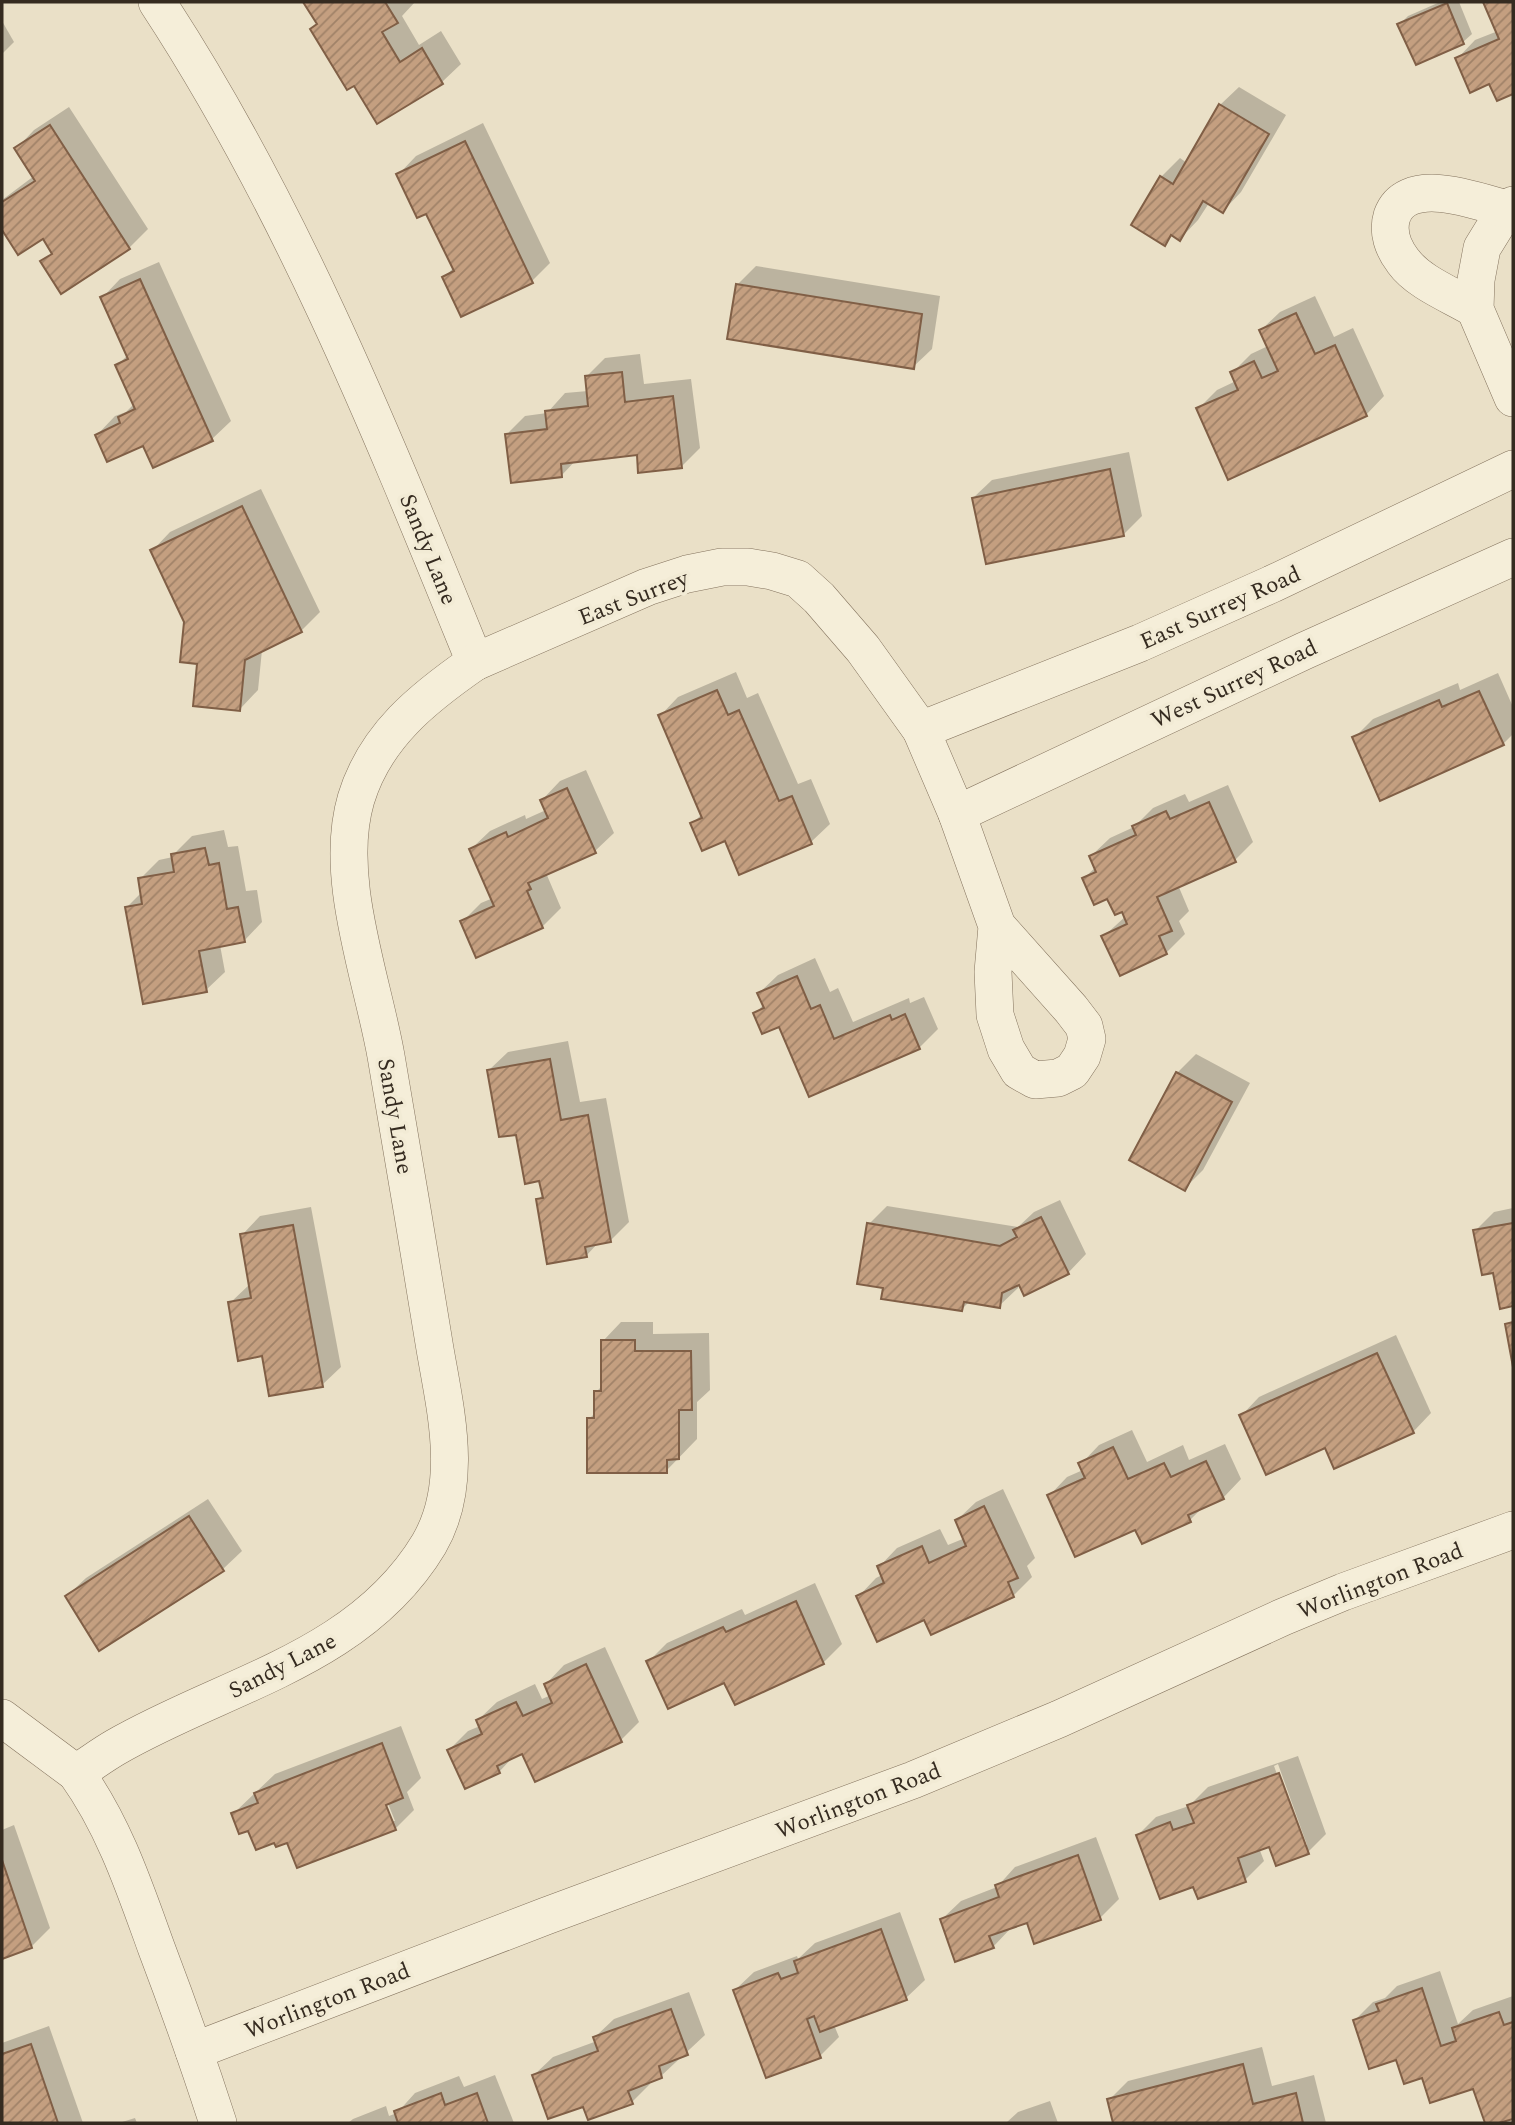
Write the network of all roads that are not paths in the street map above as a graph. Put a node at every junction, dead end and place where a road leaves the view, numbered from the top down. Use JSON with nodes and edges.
{"nodes":[{"id":1,"x":157,"y":2,"type":"edge"},
{"id":2,"x":1509,"y":207,"type":"edge"},
{"id":3,"x":1475,"y":309,"type":"junction"},
{"id":4,"x":1513,"y":398,"type":"edge"},
{"id":5,"x":1513,"y":469,"type":"edge"},
{"id":6,"x":1513,"y":557,"type":"edge"},
{"id":7,"x":475,"y":662,"type":"junction"},
{"id":8,"x":921,"y":730,"type":"junction"},
{"id":9,"x":957,"y":814,"type":"junction"},
{"id":10,"x":997,"y":926,"type":"dead end"},
{"id":11,"x":1513,"y":1530,"type":"edge"},
{"id":12,"x":2,"y":1718,"type":"edge"},
{"id":13,"x":76,"y":1773,"type":"junction"},
{"id":14,"x":194,"y":2051,"type":"junction"},
{"id":15,"x":218,"y":2123,"type":"edge"}],
"edges":[{"from":1,"to":7,"type":"street","name":"Sandy Lane"},
{"from":2,"to":3,"type":"street"},
{"from":2,"to":3,"type":"street"},
{"from":3,"to":4,"type":"street"},
{"from":5,"to":8,"type":"street","name":"East Surrey Road"},
{"from":6,"to":9,"type":"street","name":"West Surrey Road"},
{"from":7,"to":8,"type":"street","name":"East Surrey"},
{"from":7,"to":13,"type":"street","name":"Sandy Lane"},
{"from":8,"to":9,"type":"street"},
{"from":9,"to":10,"type":"street"},
{"from":11,"to":14,"type":"street","name":"Worlington Road"},
{"from":12,"to":13,"type":"street"},
{"from":13,"to":14,"type":"street"},
{"from":14,"to":15,"type":"street"}]}
